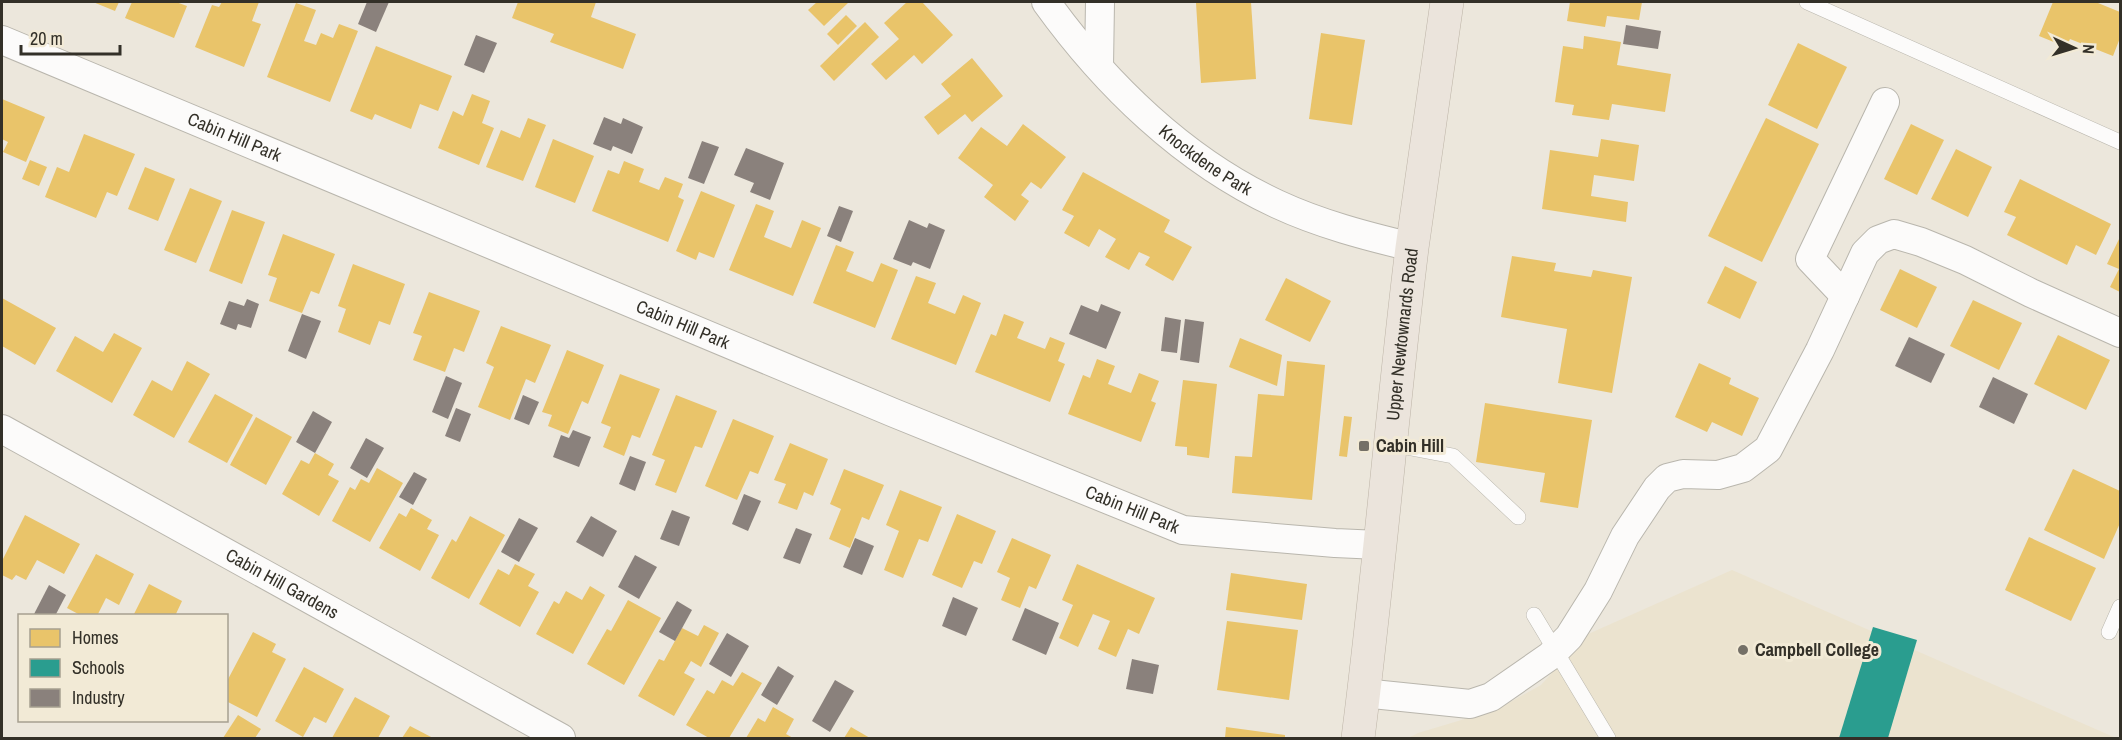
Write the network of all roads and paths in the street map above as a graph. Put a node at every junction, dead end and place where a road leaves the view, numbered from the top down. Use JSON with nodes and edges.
{"nodes":[{"id":1,"x":1046,"y":2,"type":"edge"},
{"id":2,"x":1100,"y":2,"type":"edge"},
{"id":3,"x":1447,"y":2,"type":"edge"},
{"id":4,"x":1807,"y":2,"type":"edge"},
{"id":5,"x":2,"y":40,"type":"edge"},
{"id":6,"x":1100,"y":66,"type":"junction"},
{"id":7,"x":1885,"y":102,"type":"dead end"},
{"id":8,"x":2121,"y":142,"type":"edge"},
{"id":9,"x":1412,"y":247,"type":"junction"},
{"id":10,"x":1845,"y":296,"type":"junction"},
{"id":11,"x":2121,"y":333,"type":"edge"},
{"id":12,"x":2,"y":429,"type":"edge"},
{"id":13,"x":1390,"y":444,"type":"junction"},
{"id":14,"x":1518,"y":517,"type":"dead end"},
{"id":15,"x":1379,"y":545,"type":"junction"},
{"id":16,"x":2121,"y":607,"type":"edge"},
{"id":17,"x":1534,"y":615,"type":"dead end"},
{"id":18,"x":2109,"y":632,"type":"dead end"},
{"id":19,"x":1555,"y":651,"type":"junction"},
{"id":20,"x":1364,"y":693,"type":"junction"},
{"id":21,"x":561,"y":738,"type":"edge"},
{"id":22,"x":1358,"y":738,"type":"edge"},
{"id":23,"x":1608,"y":738,"type":"edge"}],
"edges":[{"from":1,"to":6,"type":"street","name":"Knockdene Park"},
{"from":2,"to":6,"type":"street"},
{"from":3,"to":9,"type":"highway","name":"Upper Newtownards Road"},
{"from":4,"to":8,"type":"lane"},
{"from":5,"to":15,"type":"street","name":"Cabin Hill Park"},
{"from":6,"to":9,"type":"street","name":"Knockdene Park"},
{"from":7,"to":10,"type":"street"},
{"from":9,"to":13,"type":"highway","name":"Upper Newtownards Road"},
{"from":10,"to":11,"type":"street"},
{"from":10,"to":19,"type":"street"},
{"from":12,"to":21,"type":"street","name":"Cabin Hill Gardens"},
{"from":13,"to":14,"type":"lane"},
{"from":13,"to":15,"type":"highway","name":"Upper Newtownards Road"},
{"from":15,"to":20,"type":"highway","name":"Upper Newtownards Road"},
{"from":16,"to":18,"type":"lane"},
{"from":17,"to":19,"type":"lane"},
{"from":19,"to":20,"type":"street"},
{"from":19,"to":23,"type":"lane"},
{"from":20,"to":22,"type":"highway","name":"Upper Newtownards Road"}]}
